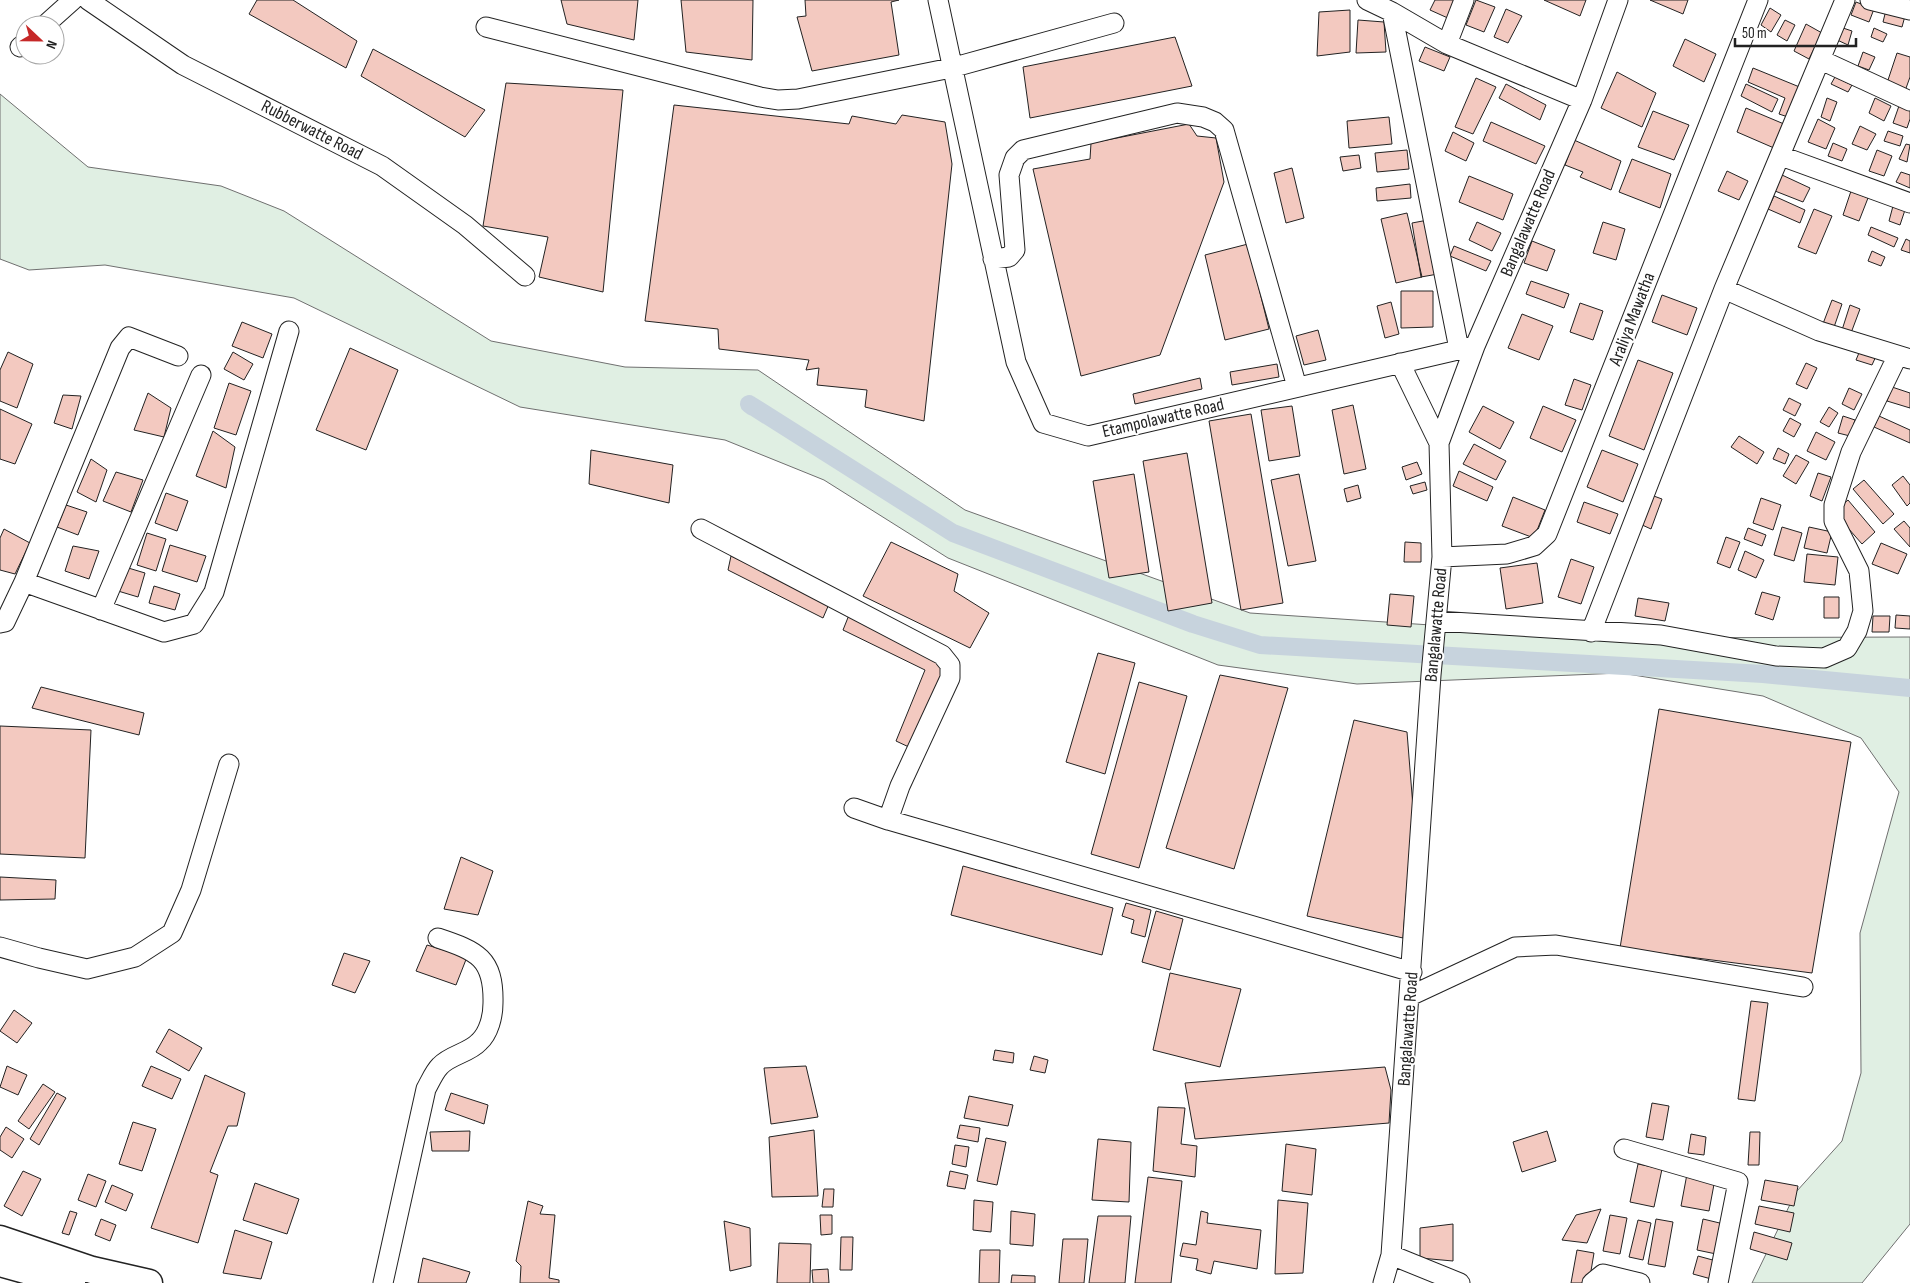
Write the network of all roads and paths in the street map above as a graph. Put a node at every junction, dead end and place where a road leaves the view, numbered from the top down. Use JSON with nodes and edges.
{"nodes":[{"id":1,"x":73,"y":0,"type":"edge"},
{"id":2,"x":88,"y":0,"type":"edge"},
{"id":3,"x":938,"y":0,"type":"edge"},
{"id":4,"x":1368,"y":0,"type":"edge"},
{"id":5,"x":1464,"y":0,"type":"edge"},
{"id":6,"x":1618,"y":0,"type":"edge"},
{"id":7,"x":1758,"y":0,"type":"edge"},
{"id":8,"x":1845,"y":0,"type":"edge"},
{"id":9,"x":1870,"y":0,"type":"edge"},
{"id":10,"x":1910,"y":10,"type":"edge"},
{"id":11,"x":1392,"y":12,"type":"junction"},
{"id":12,"x":56,"y":15,"type":"edge"},
{"id":13,"x":1114,"y":23,"type":"dead end"},
{"id":14,"x":486,"y":27,"type":"dead end"},
{"id":15,"x":1447,"y":44,"type":"junction"},
{"id":16,"x":1821,"y":60,"type":"junction"},
{"id":17,"x":951,"y":68,"type":"junction"},
{"id":18,"x":1582,"y":100,"type":"junction"},
{"id":19,"x":1910,"y":100,"type":"edge"},
{"id":20,"x":1781,"y":156,"type":"junction"},
{"id":21,"x":1910,"y":203,"type":"edge"},
{"id":22,"x":993,"y":259,"type":"junction"},
{"id":23,"x":525,"y":276,"type":"dead end"},
{"id":24,"x":1724,"y":289,"type":"junction"},
{"id":25,"x":289,"y":331,"type":"dead end"},
{"id":26,"x":1467,"y":348,"type":"junction"},
{"id":27,"x":178,"y":356,"type":"dead end"},
{"id":28,"x":1904,"y":358,"type":"edge"},
{"id":29,"x":1400,"y":364,"type":"junction"},
{"id":30,"x":201,"y":375,"type":"dead end"},
{"id":31,"x":1297,"y":387,"type":"junction"},
{"id":32,"x":1439,"y":443,"type":"junction"},
{"id":33,"x":701,"y":529,"type":"dead end"},
{"id":34,"x":1442,"y":557,"type":"junction"},
{"id":35,"x":24,"y":582,"type":"junction"},
{"id":36,"x":101,"y":610,"type":"junction"},
{"id":37,"x":1436,"y":621,"type":"junction"},
{"id":38,"x":0,"y":623,"type":"edge"},
{"id":39,"x":1591,"y":632,"type":"junction"},
{"id":40,"x":229,"y":764,"type":"dead end"},
{"id":41,"x":854,"y":808,"type":"dead end"},
{"id":42,"x":888,"y":820,"type":"junction"},
{"id":43,"x":438,"y":938,"type":"dead end"},
{"id":44,"x":0,"y":947,"type":"edge"},
{"id":45,"x":1412,"y":972,"type":"junction"},
{"id":46,"x":1803,"y":987,"type":"dead end"},
{"id":47,"x":1410,"y":996,"type":"junction"},
{"id":48,"x":1624,"y":1149,"type":"dead end"},
{"id":49,"x":0,"y":1239,"type":"edge"},
{"id":50,"x":1391,"y":1256,"type":"junction"},
{"id":51,"x":0,"y":1262,"type":"edge"},
{"id":52,"x":59,"y":1281,"type":"edge"},
{"id":53,"x":147,"y":1283,"type":"edge"},
{"id":54,"x":383,"y":1283,"type":"edge"},
{"id":55,"x":1383,"y":1283,"type":"edge"},
{"id":56,"x":1460,"y":1283,"type":"edge"},
{"id":57,"x":1592,"y":1283,"type":"edge"},
{"id":58,"x":1640,"y":1283,"type":"edge"},
{"id":59,"x":1718,"y":1283,"type":"edge"}],
"edges":[{"from":1,"to":12,"type":"street"},
{"from":2,"to":23,"type":"street","name":"Rubberwatte Road"},
{"from":3,"to":17,"type":"street","name":"Etampolawatte Road"},
{"from":4,"to":11,"type":"street"},
{"from":5,"to":15,"type":"street"},
{"from":6,"to":18,"type":"street","name":"Bangalawatte Road"},
{"from":7,"to":34,"type":"street","name":"Araliya Mawatha"},
{"from":8,"to":16,"type":"street"},
{"from":9,"to":10,"type":"street"},
{"from":11,"to":15,"type":"street"},
{"from":11,"to":26,"type":"street"},
{"from":13,"to":17,"type":"street"},
{"from":14,"to":17,"type":"street"},
{"from":15,"to":18,"type":"street"},
{"from":16,"to":19,"type":"street"},
{"from":16,"to":20,"type":"street"},
{"from":17,"to":22,"type":"street","name":"Etampolawatte Road"},
{"from":18,"to":26,"type":"street","name":"Bangalawatte Road"},
{"from":20,"to":21,"type":"street"},
{"from":20,"to":24,"type":"street"},
{"from":22,"to":31,"type":"street","name":"Etampolawatte Road"},
{"from":22,"to":31,"type":"street"},
{"from":24,"to":28,"type":"street"},
{"from":24,"to":39,"type":"street"},
{"from":25,"to":36,"type":"street"},
{"from":26,"to":29,"type":"street","name":"Etampolawatte Road"},
{"from":26,"to":32,"type":"street","name":"Bangalawatte Road"},
{"from":27,"to":35,"type":"street"},
{"from":28,"to":39,"type":"street"},
{"from":29,"to":31,"type":"street","name":"Etampolawatte Road"},
{"from":29,"to":32,"type":"street"},
{"from":30,"to":36,"type":"street"},
{"from":32,"to":34,"type":"street","name":"Bangalawatte Road"},
{"from":33,"to":42,"type":"street"},
{"from":34,"to":37,"type":"street","name":"Bangalawatte Road"},
{"from":35,"to":36,"type":"street"},
{"from":35,"to":38,"type":"street"},
{"from":37,"to":39,"type":"street"},
{"from":37,"to":45,"type":"street","name":"Bangalawatte Road"},
{"from":40,"to":44,"type":"street"},
{"from":41,"to":42,"type":"street"},
{"from":42,"to":45,"type":"street"},
{"from":43,"to":54,"type":"street"},
{"from":45,"to":47,"type":"street","name":"Bangalawatte Road"},
{"from":46,"to":47,"type":"street"},
{"from":47,"to":50,"type":"street","name":"Bangalawatte Road"},
{"from":48,"to":59,"type":"street"},
{"from":49,"to":53,"type":"highway"},
{"from":50,"to":55,"type":"street","name":"Bangalawatte Road"},
{"from":50,"to":56,"type":"street"},
{"from":51,"to":52,"type":"highway"},
{"from":57,"to":58,"type":"street"}]}
